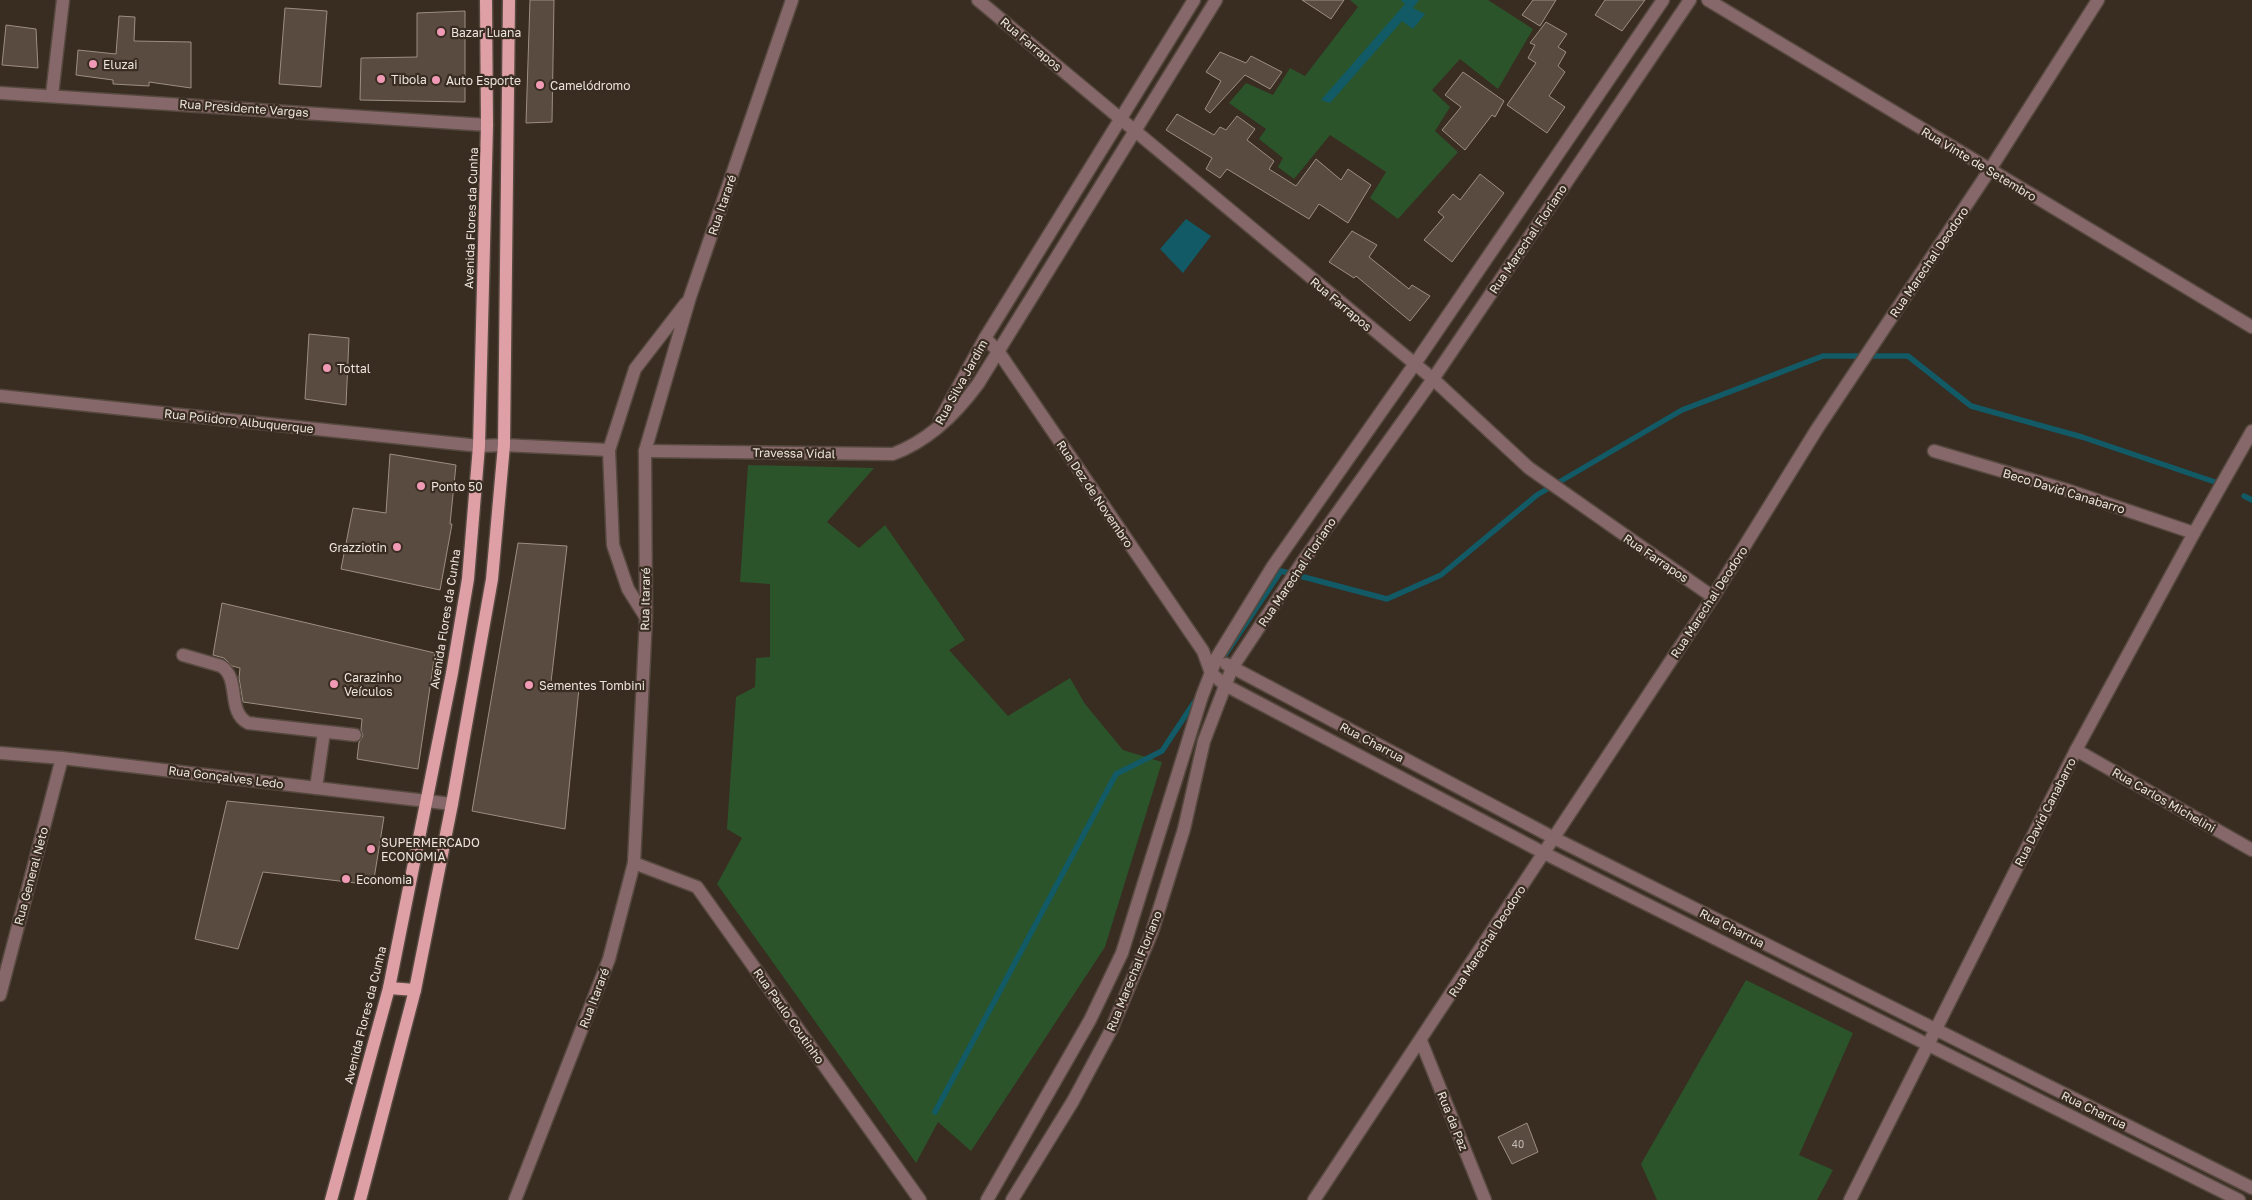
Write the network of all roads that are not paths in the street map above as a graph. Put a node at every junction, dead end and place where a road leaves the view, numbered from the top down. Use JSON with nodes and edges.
{"nodes":[{"id":1,"x":63,"y":0,"type":"edge"},
{"id":2,"x":486,"y":0,"type":"edge"},
{"id":3,"x":509,"y":0,"type":"edge"},
{"id":4,"x":792,"y":0,"type":"edge"},
{"id":5,"x":978,"y":0,"type":"edge"},
{"id":6,"x":1194,"y":0,"type":"edge"},
{"id":7,"x":1216,"y":0,"type":"edge"},
{"id":8,"x":1663,"y":0,"type":"edge"},
{"id":9,"x":1690,"y":0,"type":"edge"},
{"id":10,"x":1708,"y":0,"type":"edge"},
{"id":11,"x":2098,"y":0,"type":"edge"},
{"id":12,"x":0,"y":93,"type":"edge"},
{"id":13,"x":52,"y":95,"type":"junction"},
{"id":14,"x":1120,"y":118,"type":"junction"},
{"id":15,"x":487,"y":125,"type":"junction"},
{"id":16,"x":1136,"y":130,"type":"junction"},
{"id":17,"x":1548,"y":169,"type":"junction"},
{"id":18,"x":1989,"y":171,"type":"junction"},
{"id":19,"x":1567,"y":181,"type":"junction"},
{"id":20,"x":1053,"y":228,"type":"junction"},
{"id":21,"x":1067,"y":237,"type":"junction"},
{"id":22,"x":1486,"y":260,"type":"junction"},
{"id":23,"x":1505,"y":272,"type":"junction"},
{"id":24,"x":690,"y":297,"type":"junction"},
{"id":25,"x":2252,"y":327,"type":"edge"},
{"id":26,"x":986,"y":338,"type":"junction"},
{"id":27,"x":998,"y":351,"type":"junction"},
{"id":28,"x":1414,"y":365,"type":"junction"},
{"id":29,"x":1433,"y":379,"type":"junction"},
{"id":30,"x":0,"y":396,"type":"edge"},
{"id":31,"x":936,"y":428,"type":"junction"},
{"id":32,"x":2252,"y":430,"type":"edge"},
{"id":33,"x":504,"y":445,"type":"junction"},
{"id":34,"x":479,"y":446,"type":"junction"},
{"id":35,"x":609,"y":450,"type":"junction"},
{"id":36,"x":645,"y":451,"type":"junction"},
{"id":37,"x":1934,"y":451,"type":"dead end"},
{"id":38,"x":2194,"y":533,"type":"junction"},
{"id":39,"x":1713,"y":596,"type":"junction"},
{"id":40,"x":646,"y":617,"type":"junction"},
{"id":41,"x":1203,"y":651,"type":"junction"},
{"id":42,"x":183,"y":655,"type":"dead end"},
{"id":43,"x":1217,"y":658,"type":"junction"},
{"id":44,"x":1232,"y":668,"type":"junction"},
{"id":45,"x":1211,"y":673,"type":"junction"},
{"id":46,"x":1225,"y":684,"type":"junction"},
{"id":47,"x":1351,"y":731,"type":"junction"},
{"id":48,"x":324,"y":732,"type":"junction"},
{"id":49,"x":356,"y":736,"type":"dead end"},
{"id":50,"x":1343,"y":746,"type":"junction"},
{"id":51,"x":2076,"y":750,"type":"junction"},
{"id":52,"x":0,"y":753,"type":"edge"},
{"id":53,"x":62,"y":758,"type":"junction"},
{"id":54,"x":1425,"y":770,"type":"junction"},
{"id":55,"x":1416,"y":786,"type":"junction"},
{"id":56,"x":316,"y":788,"type":"junction"},
{"id":57,"x":427,"y":801,"type":"junction"},
{"id":58,"x":452,"y":804,"type":"junction"},
{"id":59,"x":1554,"y":838,"type":"junction"},
{"id":60,"x":2252,"y":850,"type":"edge"},
{"id":61,"x":1544,"y":853,"type":"junction"},
{"id":62,"x":634,"y":863,"type":"junction"},
{"id":63,"x":1758,"y":941,"type":"junction"},
{"id":64,"x":1749,"y":956,"type":"junction"},
{"id":65,"x":1834,"y":980,"type":"junction"},
{"id":66,"x":389,"y":988,"type":"junction"},
{"id":67,"x":416,"y":990,"type":"junction"},
{"id":68,"x":1826,"y":994,"type":"junction"},
{"id":69,"x":0,"y":995,"type":"edge"},
{"id":70,"x":1090,"y":1020,"type":"junction"},
{"id":71,"x":1111,"y":1030,"type":"junction"},
{"id":72,"x":1936,"y":1032,"type":"junction"},
{"id":73,"x":1421,"y":1042,"type":"junction"},
{"id":74,"x":1929,"y":1046,"type":"junction"},
{"id":75,"x":2069,"y":1098,"type":"junction"},
{"id":76,"x":2061,"y":1112,"type":"junction"},
{"id":77,"x":2174,"y":1150,"type":"junction"},
{"id":78,"x":2165,"y":1163,"type":"junction"},
{"id":79,"x":2252,"y":1188,"type":"edge"},
{"id":80,"x":330,"y":1200,"type":"edge"},
{"id":81,"x":360,"y":1200,"type":"edge"},
{"id":82,"x":515,"y":1200,"type":"edge"},
{"id":83,"x":920,"y":1200,"type":"edge"},
{"id":84,"x":986,"y":1200,"type":"edge"},
{"id":85,"x":1012,"y":1200,"type":"edge"},
{"id":86,"x":1314,"y":1200,"type":"edge"},
{"id":87,"x":1485,"y":1200,"type":"edge"},
{"id":88,"x":1850,"y":1200,"type":"edge"},
{"id":89,"x":2239,"y":1200,"type":"edge"}],
"edges":[{"from":1,"to":13,"type":"street"},
{"from":2,"to":15,"type":"main road","name":"Avenida Flores da Cunha"},
{"from":3,"to":33,"type":"main road"},
{"from":4,"to":24,"type":"street","name":"Rua Itararé"},
{"from":5,"to":14,"type":"street","name":"Rua Farrapos"},
{"from":6,"to":14,"type":"street","name":"Rua Silva Jardim"},
{"from":7,"to":16,"type":"street","name":"Rua Silva Jardim"},
{"from":8,"to":17,"type":"street","name":"Rua Marechal Floriano"},
{"from":9,"to":19,"type":"street","name":"Rua Marechal Floriano"},
{"from":10,"to":18,"type":"street","name":"Rua Vinte de Setembro"},
{"from":11,"to":18,"type":"street","name":"Rua Marechal Deodoro"},
{"from":12,"to":13,"type":"street","name":"Rua Presidente Vargas"},
{"from":13,"to":15,"type":"street","name":"Rua Presidente Vargas"},
{"from":14,"to":16,"type":"street","name":"Rua Farrapos"},
{"from":14,"to":20,"type":"street","name":"Rua Silva Jardim"},
{"from":15,"to":34,"type":"main road","name":"Avenida Flores da Cunha"},
{"from":16,"to":21,"type":"street","name":"Rua Silva Jardim"},
{"from":16,"to":28,"type":"street","name":"Rua Farrapos"},
{"from":17,"to":19,"type":"street"},
{"from":17,"to":22,"type":"street","name":"Rua Marechal Floriano"},
{"from":18,"to":25,"type":"street","name":"Rua Vinte de Setembro"},
{"from":18,"to":39,"type":"street","name":"Rua Marechal Deodoro"},
{"from":19,"to":23,"type":"street","name":"Rua Marechal Floriano"},
{"from":20,"to":21,"type":"street"},
{"from":20,"to":26,"type":"street","name":"Rua Silva Jardim"},
{"from":21,"to":27,"type":"street","name":"Rua Silva Jardim"},
{"from":22,"to":23,"type":"street"},
{"from":22,"to":28,"type":"street","name":"Rua Marechal Floriano"},
{"from":23,"to":29,"type":"street","name":"Rua Marechal Floriano"},
{"from":24,"to":35,"type":"street"},
{"from":24,"to":36,"type":"street","name":"Rua Itararé"},
{"from":26,"to":27,"type":"street","name":"Rua Dez de Novembro"},
{"from":26,"to":31,"type":"street","name":"Rua Silva Jardim"},
{"from":27,"to":31,"type":"street","name":"Rua Silva Jardim"},
{"from":27,"to":41,"type":"street","name":"Rua Dez de Novembro"},
{"from":28,"to":29,"type":"street","name":"Rua Farrapos"},
{"from":28,"to":43,"type":"street","name":"Rua Marechal Floriano"},
{"from":29,"to":39,"type":"street","name":"Rua Farrapos"},
{"from":29,"to":44,"type":"street","name":"Rua Marechal Floriano"},
{"from":30,"to":34,"type":"street","name":"Rua Polidoro Albuquerque"},
{"from":31,"to":36,"type":"street","name":"Travessa Vidal"},
{"from":32,"to":38,"type":"street","name":"Rua David Canabarro"},
{"from":33,"to":34,"type":"street"},
{"from":33,"to":35,"type":"street"},
{"from":33,"to":58,"type":"main road"},
{"from":34,"to":57,"type":"main road","name":"Avenida Flores da Cunha"},
{"from":35,"to":40,"type":"street"},
{"from":36,"to":40,"type":"street","name":"Rua Itararé"},
{"from":37,"to":38,"type":"street","name":"Beco David Canabarro"},
{"from":38,"to":51,"type":"street","name":"Rua David Canabarro"},
{"from":39,"to":59,"type":"street","name":"Rua Marechal Deodoro"},
{"from":40,"to":62,"type":"street","name":"Rua Itararé"},
{"from":41,"to":43,"type":"street","name":"Rua Dez de Novembro"},
{"from":41,"to":45,"type":"street","name":"Rua Dez de Novembro"},
{"from":42,"to":48,"type":"street"},
{"from":43,"to":44,"type":"street","name":"Rua Charrua"},
{"from":43,"to":45,"type":"street","name":"Rua Marechal Floriano"},
{"from":44,"to":46,"type":"street","name":"Rua Marechal Floriano"},
{"from":44,"to":47,"type":"street","name":"Rua Charrua"},
{"from":45,"to":46,"type":"street","name":"Rua Charrua"},
{"from":45,"to":70,"type":"street","name":"Rua Marechal Floriano"},
{"from":46,"to":50,"type":"street","name":"Rua Charrua"},
{"from":46,"to":71,"type":"street","name":"Rua Marechal Floriano"},
{"from":47,"to":50,"type":"street"},
{"from":47,"to":54,"type":"street","name":"Rua Charrua"},
{"from":48,"to":49,"type":"street"},
{"from":48,"to":56,"type":"street"},
{"from":50,"to":55,"type":"street","name":"Rua Charrua"},
{"from":51,"to":60,"type":"street","name":"Rua Carlos Michelini"},
{"from":51,"to":72,"type":"street","name":"Rua David Canabarro"},
{"from":52,"to":53,"type":"street","name":"Rua Gonçalves Ledo"},
{"from":53,"to":56,"type":"street","name":"Rua Gonçalves Ledo"},
{"from":53,"to":69,"type":"street","name":"Rua General Neto"},
{"from":54,"to":55,"type":"street"},
{"from":54,"to":59,"type":"street","name":"Rua Charrua"},
{"from":55,"to":61,"type":"street","name":"Rua Charrua"},
{"from":56,"to":57,"type":"street","name":"Rua Gonçalves Ledo"},
{"from":57,"to":58,"type":"street","name":"Rua Gonçalves Ledo"},
{"from":57,"to":66,"type":"main road","name":"Avenida Flores da Cunha"},
{"from":58,"to":67,"type":"main road"},
{"from":59,"to":61,"type":"street","name":"Rua Marechal Deodoro"},
{"from":59,"to":63,"type":"street","name":"Rua Charrua"},
{"from":61,"to":64,"type":"street","name":"Rua Charrua"},
{"from":61,"to":73,"type":"street","name":"Rua Marechal Deodoro"},
{"from":62,"to":82,"type":"street","name":"Rua Itararé"},
{"from":62,"to":83,"type":"street","name":"Rua Paulo Coutinho"},
{"from":63,"to":64,"type":"street"},
{"from":63,"to":65,"type":"street","name":"Rua Charrua"},
{"from":64,"to":68,"type":"street","name":"Rua Charrua"},
{"from":65,"to":68,"type":"street"},
{"from":65,"to":72,"type":"street","name":"Rua Charrua"},
{"from":66,"to":67,"type":"main road"},
{"from":66,"to":80,"type":"main road","name":"Avenida Flores da Cunha"},
{"from":67,"to":81,"type":"main road"},
{"from":68,"to":74,"type":"street","name":"Rua Charrua"},
{"from":70,"to":71,"type":"street"},
{"from":70,"to":84,"type":"street","name":"Rua Marechal Floriano"},
{"from":71,"to":85,"type":"street","name":"Rua Marechal Floriano"},
{"from":72,"to":74,"type":"street","name":"Rua David Canabarro"},
{"from":72,"to":75,"type":"street","name":"Rua Charrua"},
{"from":73,"to":86,"type":"street","name":"Rua Marechal Deodoro"},
{"from":73,"to":87,"type":"street","name":"Rua da Paz"},
{"from":74,"to":76,"type":"street","name":"Rua Charrua"},
{"from":74,"to":88,"type":"street","name":"Rua David Canabarro"},
{"from":75,"to":76,"type":"street"},
{"from":75,"to":77,"type":"street","name":"Rua Charrua"},
{"from":76,"to":78,"type":"street","name":"Rua Charrua"},
{"from":77,"to":78,"type":"street"},
{"from":77,"to":79,"type":"street","name":"Rua Charrua"},
{"from":78,"to":89,"type":"street","name":"Rua Charrua"}]}
